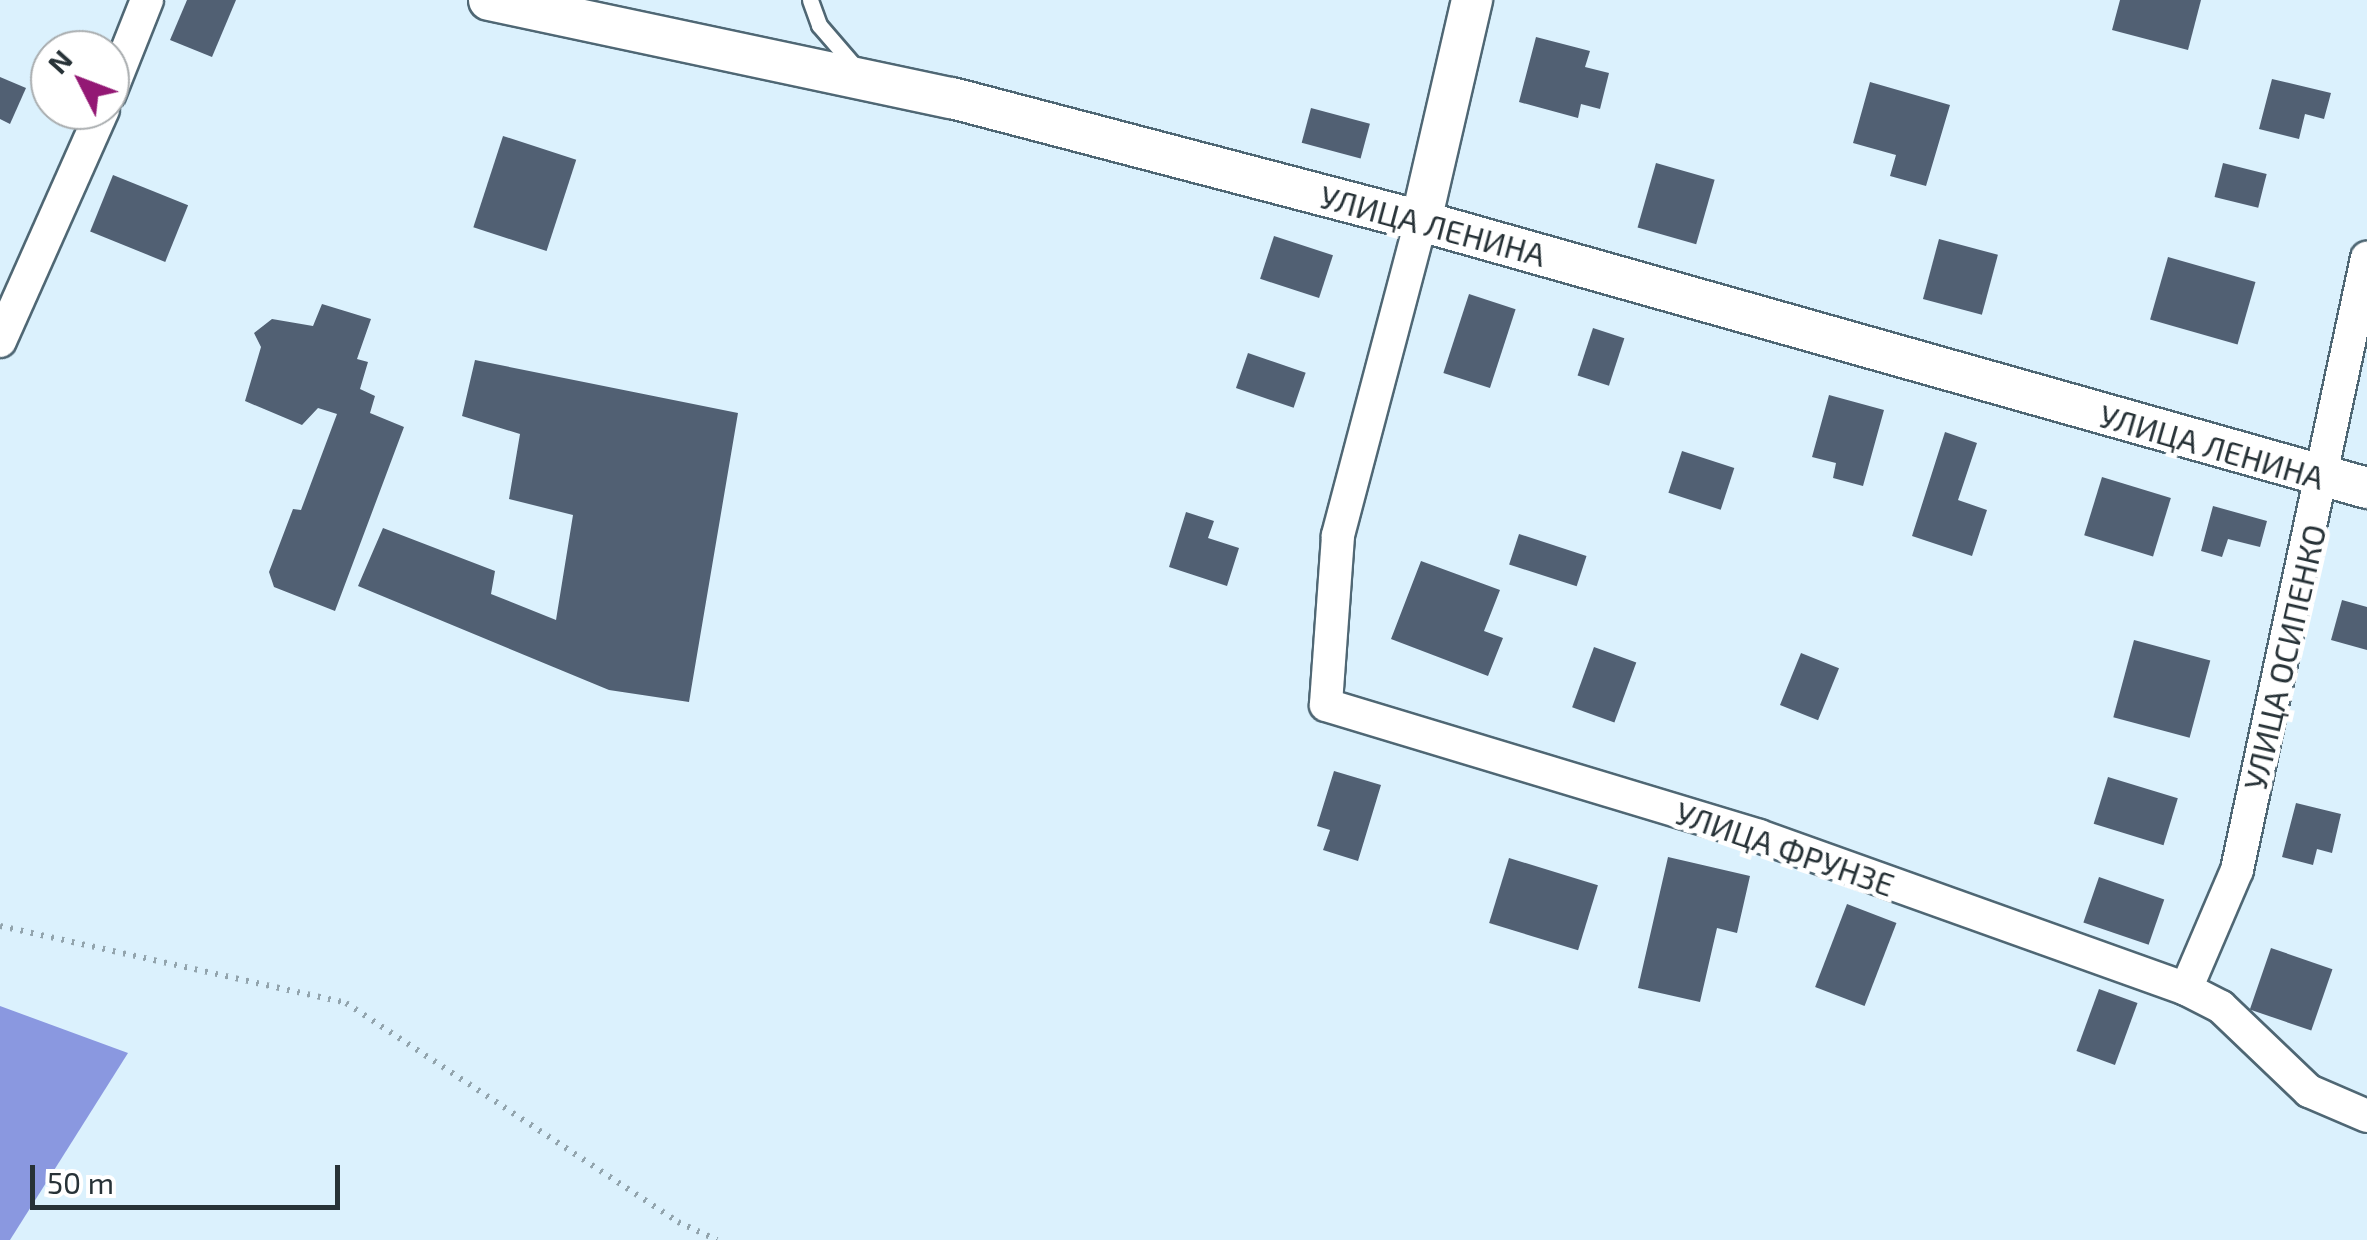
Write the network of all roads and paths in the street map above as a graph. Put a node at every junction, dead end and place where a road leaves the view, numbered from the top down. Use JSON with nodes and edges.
{"nodes":[{"id":1,"x":148,"y":0,"type":"edge"},
{"id":2,"x":490,"y":0,"type":"edge"},
{"id":3,"x":810,"y":0,"type":"edge"},
{"id":4,"x":1472,"y":0,"type":"edge"},
{"id":5,"x":130,"y":44,"type":"edge"},
{"id":6,"x":866,"y":80,"type":"junction"},
{"id":7,"x":94,"y":130,"type":"edge"},
{"id":8,"x":1421,"y":221,"type":"junction"},
{"id":9,"x":2367,"y":258,"type":"edge"},
{"id":10,"x":0,"y":341,"type":"edge"},
{"id":11,"x":2324,"y":478,"type":"junction"},
{"id":12,"x":2367,"y":488,"type":"edge"},
{"id":13,"x":0,"y":926,"type":"edge"},
{"id":14,"x":2186,"y":989,"type":"junction"},
{"id":15,"x":2367,"y":1116,"type":"edge"},
{"id":16,"x":717,"y":1240,"type":"edge"}],
"edges":[{"from":1,"to":5,"type":"street"},
{"from":2,"to":6,"type":"street","name":"УЛИЦА ЛЕНИНА"},
{"from":3,"to":6,"type":"lane"},
{"from":4,"to":8,"type":"street"},
{"from":6,"to":8,"type":"street","name":"УЛИЦА ЛЕНИНА"},
{"from":7,"to":10,"type":"street"},
{"from":8,"to":11,"type":"street","name":"УЛИЦА ЛЕНИНА"},
{"from":8,"to":14,"type":"street","name":"УЛИЦА ФРУНЗЕ"},
{"from":9,"to":11,"type":"street","name":"УЛИЦА ОСИПЕНКО"},
{"from":11,"to":12,"type":"street","name":"УЛИЦА ЛЕНИНА"},
{"from":11,"to":14,"type":"street","name":"УЛИЦА ОСИПЕНКО"},
{"from":13,"to":16,"type":"path"},
{"from":14,"to":15,"type":"street","name":"УЛИЦА ФРУНЗЕ"}]}
